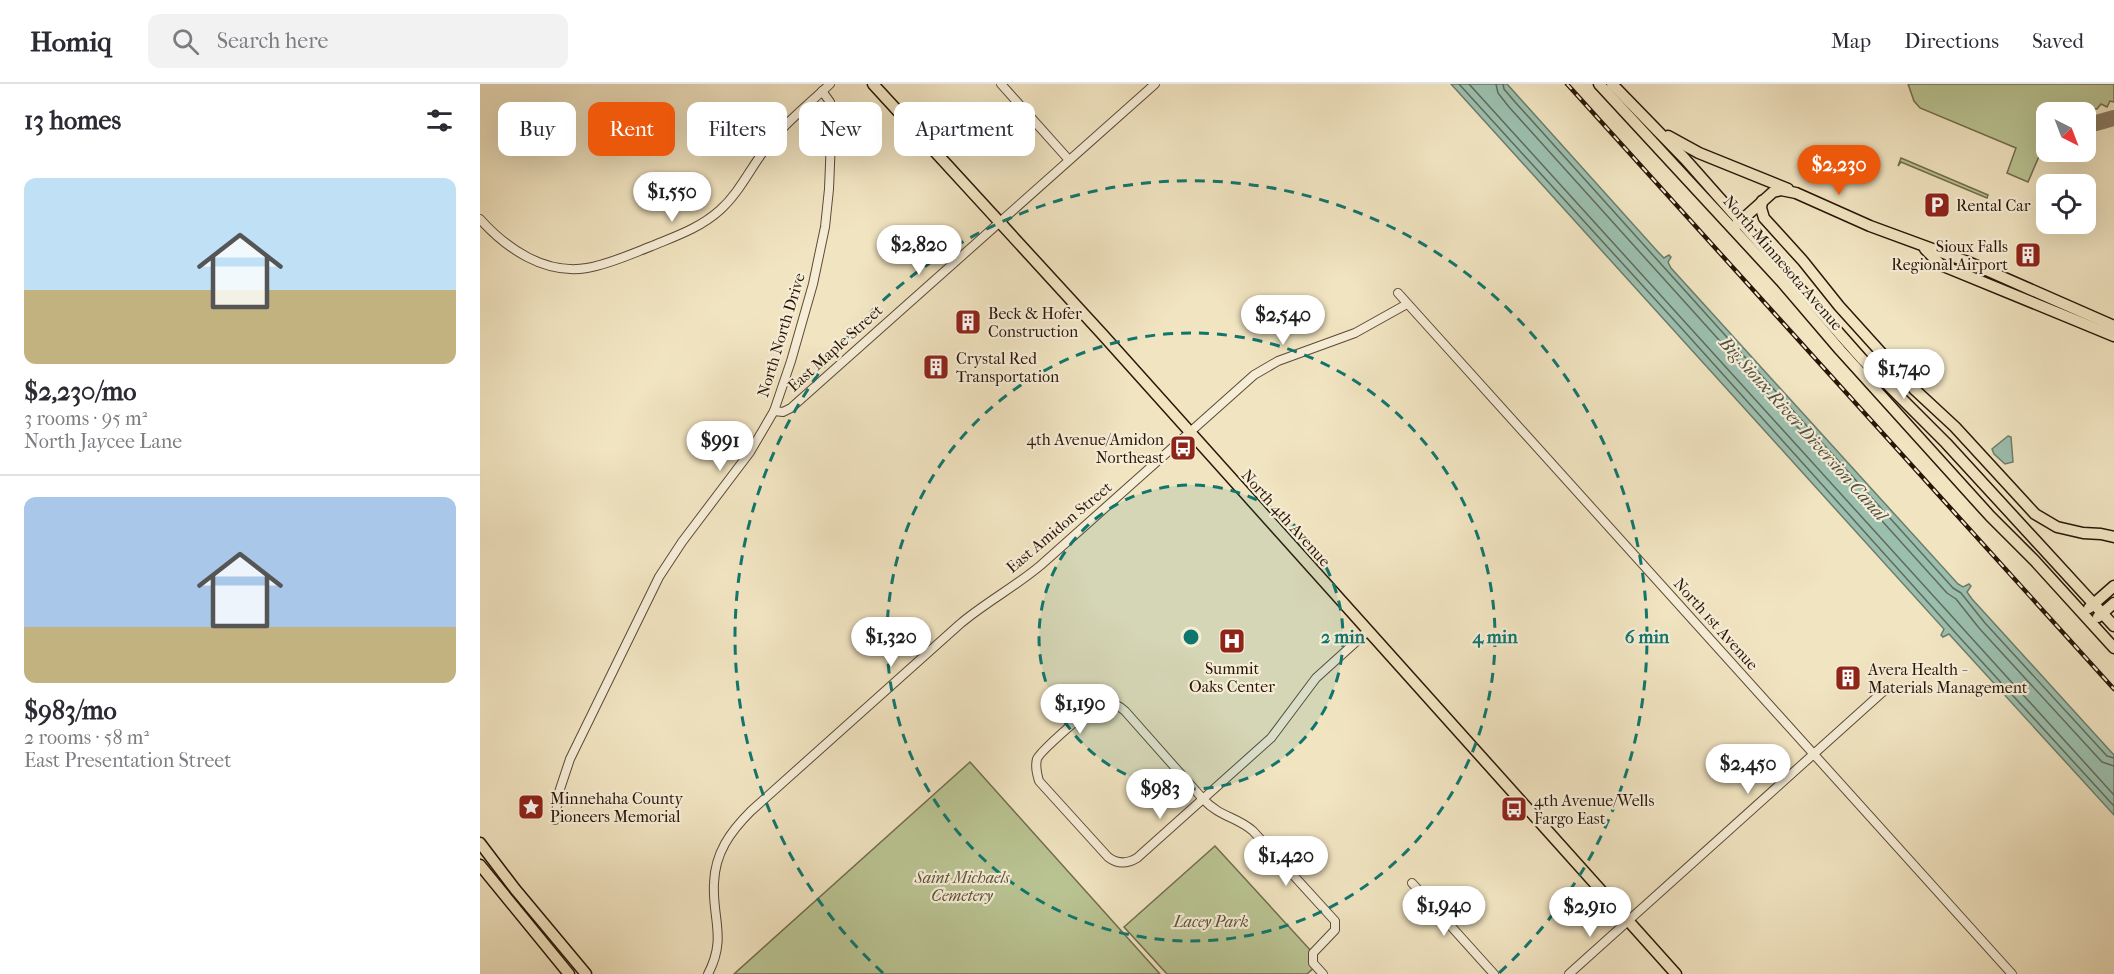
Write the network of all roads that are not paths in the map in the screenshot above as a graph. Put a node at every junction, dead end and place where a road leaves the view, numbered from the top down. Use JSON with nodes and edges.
{"nodes":[{"id":1,"x":830,"y":84,"type":"edge"},
{"id":2,"x":873,"y":84,"type":"edge"},
{"id":3,"x":1001,"y":84,"type":"edge"},
{"id":4,"x":1155,"y":84,"type":"edge"},
{"id":5,"x":1599,"y":84,"type":"edge"},
{"id":6,"x":1612,"y":84,"type":"edge"},
{"id":7,"x":822,"y":91,"type":"junction"},
{"id":8,"x":1638,"y":111,"type":"junction"},
{"id":9,"x":1069,"y":160,"type":"junction"},
{"id":10,"x":1796,"y":193,"type":"junction"},
{"id":11,"x":1762,"y":201,"type":"junction"},
{"id":12,"x":480,"y":219,"type":"edge"},
{"id":13,"x":998,"y":222,"type":"junction"},
{"id":14,"x":1737,"y":224,"type":"junction"},
{"id":15,"x":1920,"y":245,"type":"junction"},
{"id":16,"x":1398,"y":293,"type":"dead end"},
{"id":17,"x":1407,"y":304,"type":"junction"},
{"id":18,"x":2114,"y":326,"type":"edge"},
{"id":19,"x":2114,"y":336,"type":"edge"},
{"id":20,"x":774,"y":411,"type":"junction"},
{"id":21,"x":1190,"y":433,"type":"junction"},
{"id":22,"x":2114,"y":535,"type":"edge"},
{"id":23,"x":2114,"y":586,"type":"edge"},
{"id":24,"x":2114,"y":603,"type":"edge"},
{"id":25,"x":2094,"y":604,"type":"junction"},
{"id":26,"x":2103,"y":613,"type":"junction"},
{"id":27,"x":2082,"y":614,"type":"junction"},
{"id":28,"x":2091,"y":623,"type":"junction"},
{"id":29,"x":2114,"y":626,"type":"edge"},
{"id":30,"x":1368,"y":631,"type":"junction"},
{"id":31,"x":2114,"y":648,"type":"edge"},
{"id":32,"x":1886,"y":689,"type":"dead end"},
{"id":33,"x":1814,"y":754,"type":"junction"},
{"id":34,"x":1203,"y":799,"type":"junction"},
{"id":35,"x":555,"y":820,"type":"dead end"},
{"id":36,"x":480,"y":843,"type":"edge"},
{"id":37,"x":480,"y":865,"type":"edge"},
{"id":38,"x":1412,"y":883,"type":"dead end"},
{"id":39,"x":1628,"y":921,"type":"junction"},
{"id":40,"x":569,"y":974,"type":"edge"},
{"id":41,"x":586,"y":974,"type":"edge"},
{"id":42,"x":708,"y":974,"type":"edge"},
{"id":43,"x":1323,"y":974,"type":"edge"},
{"id":44,"x":1494,"y":974,"type":"edge"},
{"id":45,"x":1569,"y":974,"type":"edge"},
{"id":46,"x":1676,"y":974,"type":"edge"},
{"id":47,"x":2012,"y":974,"type":"edge"}],
"edges":[{"from":1,"to":7,"type":"street"},
{"from":2,"to":13,"type":"main road","name":"North 4th Avenue"},
{"from":3,"to":9,"type":"street"},
{"from":4,"to":9,"type":"street","name":"East Maple Street"},
{"from":5,"to":14,"type":"main road","name":"North Minnesota Avenue"},
{"from":6,"to":8,"type":"main road","name":"North Minnesota Avenue"},
{"from":7,"to":12,"type":"street"},
{"from":7,"to":20,"type":"street","name":"North North Drive"},
{"from":8,"to":10,"type":"main road"},
{"from":8,"to":14,"type":"main road","name":"North Minnesota Avenue"},
{"from":9,"to":13,"type":"street","name":"East Maple Street"},
{"from":10,"to":11,"type":"main road"},
{"from":10,"to":15,"type":"main road"},
{"from":11,"to":14,"type":"main road"},
{"from":11,"to":22,"type":"main road"},
{"from":13,"to":20,"type":"street","name":"East Maple Street"},
{"from":13,"to":21,"type":"main road","name":"North 4th Avenue"},
{"from":14,"to":25,"type":"main road","name":"North Minnesota Avenue"},
{"from":14,"to":27,"type":"main road","name":"North Minnesota Avenue"},
{"from":15,"to":18,"type":"main road"},
{"from":15,"to":19,"type":"main road"},
{"from":16,"to":17,"type":"street","name":"North 1st Avenue"},
{"from":17,"to":21,"type":"street","name":"East Amidon Street"},
{"from":17,"to":33,"type":"street","name":"North 1st Avenue"},
{"from":20,"to":35,"type":"street","name":"North North Drive"},
{"from":21,"to":30,"type":"main road","name":"North 4th Avenue"},
{"from":21,"to":42,"type":"street","name":"East Amidon Street"},
{"from":23,"to":25,"type":"main road"},
{"from":24,"to":26,"type":"main road"},
{"from":25,"to":26,"type":"main road","name":"North Minnesota Avenue"},
{"from":25,"to":27,"type":"main road"},
{"from":26,"to":28,"type":"main road"},
{"from":26,"to":29,"type":"main road","name":"North Minnesota Avenue"},
{"from":27,"to":28,"type":"main road","name":"North Minnesota Avenue"},
{"from":28,"to":31,"type":"main road","name":"North Minnesota Avenue"},
{"from":30,"to":34,"type":"street"},
{"from":30,"to":39,"type":"main road","name":"North 4th Avenue"},
{"from":32,"to":33,"type":"street"},
{"from":33,"to":39,"type":"street"},
{"from":33,"to":47,"type":"street","name":"North 1st Avenue"},
{"from":34,"to":34,"type":"street"},
{"from":34,"to":43,"type":"street"},
{"from":36,"to":41,"type":"main road"},
{"from":37,"to":40,"type":"main road"},
{"from":38,"to":44,"type":"street"},
{"from":39,"to":45,"type":"street"},
{"from":39,"to":46,"type":"main road","name":"North 4th Avenue"}]}
